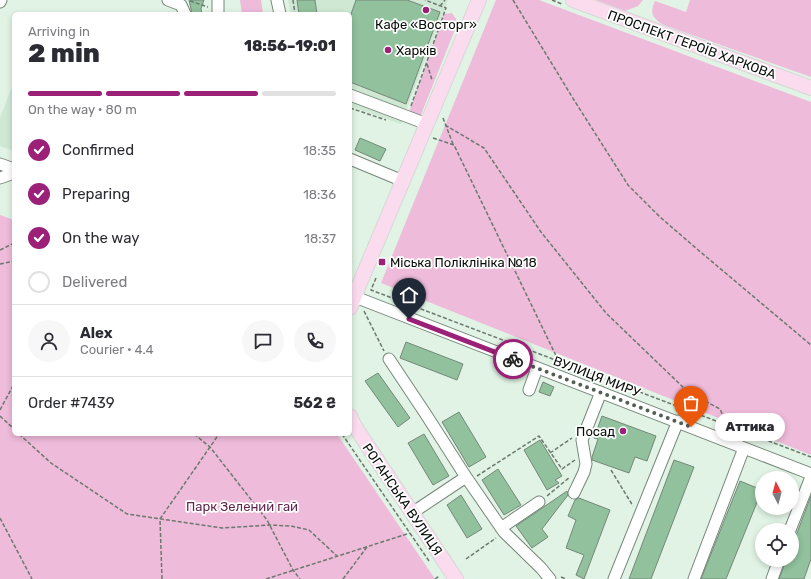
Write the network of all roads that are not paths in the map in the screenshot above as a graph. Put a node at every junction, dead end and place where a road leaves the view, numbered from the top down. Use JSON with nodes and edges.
{"nodes":[{"id":1,"x":168,"y":0,"type":"edge"},
{"id":2,"x":277,"y":0,"type":"edge"},
{"id":3,"x":479,"y":0,"type":"edge"},
{"id":4,"x":573,"y":0,"type":"edge"},
{"id":5,"x":184,"y":12,"type":"edge"},
{"id":6,"x":280,"y":12,"type":"edge"},
{"id":7,"x":811,"y":88,"type":"edge"},
{"id":8,"x":352,"y":96,"type":"edge"},
{"id":9,"x":427,"y":124,"type":"junction"},
{"id":10,"x":352,"y":160,"type":"edge"},
{"id":11,"x":0,"y":164,"type":"edge"},
{"id":12,"x":12,"y":168,"type":"edge"},
{"id":13,"x":12,"y":174,"type":"edge"},
{"id":14,"x":0,"y":178,"type":"edge"},
{"id":15,"x":403,"y":181,"type":"junction"},
{"id":16,"x":354,"y":303,"type":"edge"},
{"id":17,"x":389,"y":359,"type":"road end"},
{"id":18,"x":537,"y":368,"type":"junction"},
{"id":19,"x":529,"y":390,"type":"dead end"},
{"id":20,"x":601,"y":392,"type":"junction"},
{"id":21,"x":678,"y":421,"type":"junction"},
{"id":22,"x":352,"y":422,"type":"edge"},
{"id":23,"x":744,"y":448,"type":"junction"},
{"id":24,"x":811,"y":474,"type":"edge"},
{"id":25,"x":811,"y":477,"type":"edge"},
{"id":26,"x":467,"y":479,"type":"junction"},
{"id":27,"x":574,"y":493,"type":"dead end"},
{"id":28,"x":539,"y":502,"type":"road end"},
{"id":29,"x":412,"y":513,"type":"junction"},
{"id":30,"x":793,"y":523,"type":"edge"},
{"id":31,"x":501,"y":528,"type":"junction"},
{"id":32,"x":776,"y":567,"type":"edge"},
{"id":33,"x":456,"y":579,"type":"edge"},
{"id":34,"x":550,"y":579,"type":"edge"},
{"id":35,"x":614,"y":579,"type":"edge"},
{"id":36,"x":694,"y":579,"type":"edge"},
{"id":37,"x":772,"y":579,"type":"edge"}],
"edges":[{"from":1,"to":5,"type":"street"},
{"from":2,"to":6,"type":"street"},
{"from":3,"to":9,"type":"main road"},
{"from":4,"to":7,"type":"main road","name":"ПРОСПЕКТ ГЕРОЇВ ХАРКОВА"},
{"from":8,"to":9,"type":"street"},
{"from":9,"to":15,"type":"main road"},
{"from":10,"to":15,"type":"street"},
{"from":11,"to":12,"type":"street"},
{"from":13,"to":14,"type":"street"},
{"from":15,"to":16,"type":"main road"},
{"from":16,"to":18,"type":"street","name":"ВУЛИЦЯ МИРУ"},
{"from":17,"to":26,"type":"street"},
{"from":18,"to":19,"type":"street"},
{"from":18,"to":20,"type":"street","name":"ВУЛИЦЯ МИРУ"},
{"from":20,"to":21,"type":"street","name":"ВУЛИЦЯ МИРУ"},
{"from":20,"to":27,"type":"street"},
{"from":21,"to":23,"type":"street","name":"ВУЛИЦЯ МИРУ"},
{"from":21,"to":35,"type":"street"},
{"from":22,"to":29,"type":"main road","name":"РОГАНСЬКА ВУЛИЦЯ"},
{"from":23,"to":24,"type":"street","name":"ВУЛИЦЯ МИРУ"},
{"from":23,"to":36,"type":"street"},
{"from":25,"to":30,"type":"street"},
{"from":26,"to":29,"type":"street"},
{"from":26,"to":31,"type":"street"},
{"from":28,"to":31,"type":"street"},
{"from":29,"to":33,"type":"main road","name":"РОГАНСЬКА ВУЛИЦЯ"},
{"from":31,"to":34,"type":"street"},
{"from":32,"to":37,"type":"street"}]}
